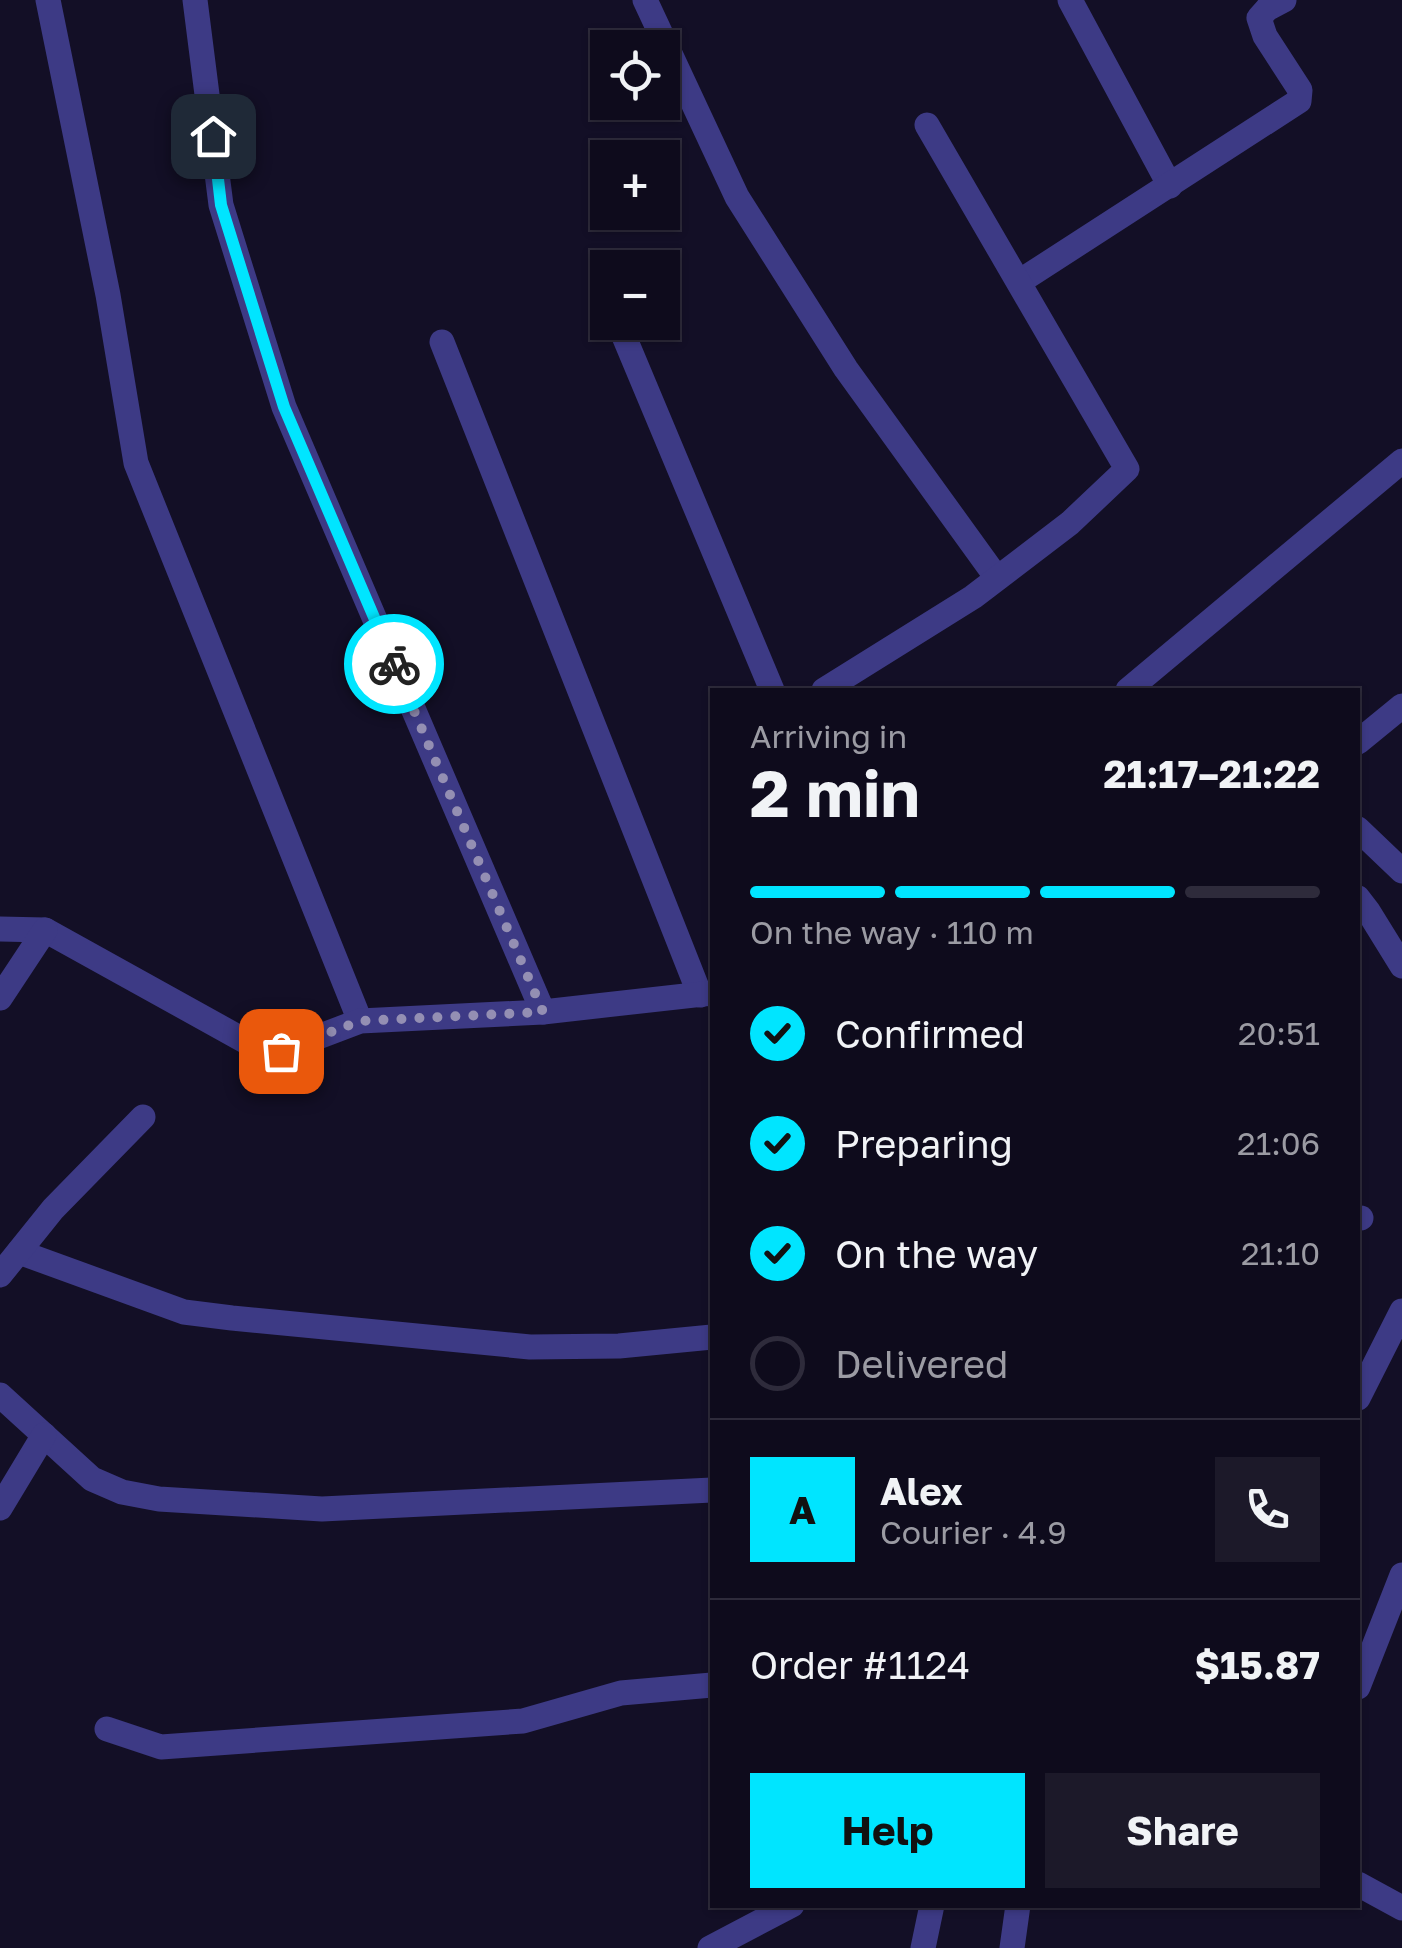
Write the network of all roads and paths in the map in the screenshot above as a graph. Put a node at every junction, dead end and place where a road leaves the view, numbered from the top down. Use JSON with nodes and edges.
{"nodes":[{"id":1,"x":48,"y":0,"type":"edge"},
{"id":2,"x":196,"y":0,"type":"edge"},
{"id":3,"x":646,"y":0,"type":"edge"},
{"id":4,"x":1070,"y":0,"type":"edge"},
{"id":5,"x":1284,"y":0,"type":"edge"},
{"id":6,"x":928,"y":125,"type":"dead end"},
{"id":7,"x":1170,"y":186,"type":"junction"},
{"id":8,"x":1018,"y":282,"type":"junction"},
{"id":9,"x":626,"y":340,"type":"edge"},
{"id":10,"x":442,"y":342,"type":"dead end"},
{"id":11,"x":1402,"y":461,"type":"edge"},
{"id":12,"x":997,"y":578,"type":"junction"},
{"id":13,"x":771,"y":688,"type":"edge"},
{"id":14,"x":827,"y":688,"type":"edge"},
{"id":15,"x":1130,"y":688,"type":"edge"},
{"id":16,"x":1402,"y":706,"type":"edge"},
{"id":17,"x":1360,"y":740,"type":"edge"},
{"id":18,"x":1360,"y":831,"type":"edge"},
{"id":19,"x":1402,"y":872,"type":"edge"},
{"id":20,"x":1360,"y":901,"type":"edge"},
{"id":21,"x":0,"y":926,"type":"edge"},
{"id":22,"x":45,"y":930,"type":"junction"},
{"id":23,"x":1402,"y":966,"type":"edge"},
{"id":24,"x":706,"y":994,"type":"edge"},
{"id":25,"x":0,"y":998,"type":"edge"},
{"id":26,"x":543,"y":1012,"type":"junction"},
{"id":27,"x":360,"y":1021,"type":"junction"},
{"id":28,"x":142,"y":1117,"type":"dead end"},
{"id":29,"x":19,"y":1252,"type":"junction"},
{"id":30,"x":0,"y":1275,"type":"edge"},
{"id":31,"x":1402,"y":1311,"type":"edge"},
{"id":32,"x":710,"y":1337,"type":"edge"},
{"id":33,"x":1360,"y":1394,"type":"edge"},
{"id":34,"x":0,"y":1395,"type":"edge"},
{"id":35,"x":44,"y":1435,"type":"junction"},
{"id":36,"x":710,"y":1490,"type":"edge"},
{"id":37,"x":0,"y":1508,"type":"edge"},
{"id":38,"x":1402,"y":1575,"type":"edge"},
{"id":39,"x":1360,"y":1683,"type":"edge"},
{"id":40,"x":710,"y":1685,"type":"edge"},
{"id":41,"x":107,"y":1729,"type":"dead end"},
{"id":42,"x":1360,"y":1885,"type":"edge"},
{"id":43,"x":1402,"y":1907,"type":"edge"},
{"id":44,"x":786,"y":1908,"type":"edge"},
{"id":45,"x":931,"y":1908,"type":"edge"},
{"id":46,"x":1018,"y":1908,"type":"edge"},
{"id":47,"x":710,"y":1948,"type":"edge"},
{"id":48,"x":923,"y":1948,"type":"edge"},
{"id":49,"x":1012,"y":1948,"type":"edge"}],
"edges":[{"from":1,"to":27,"type":"street"},
{"from":2,"to":26,"type":"street"},
{"from":3,"to":12,"type":"street"},
{"from":4,"to":7,"type":"street"},
{"from":5,"to":7,"type":"street"},
{"from":6,"to":8,"type":"street"},
{"from":7,"to":8,"type":"street"},
{"from":8,"to":12,"type":"street"},
{"from":9,"to":13,"type":"street"},
{"from":10,"to":24,"type":"street"},
{"from":11,"to":15,"type":"street"},
{"from":12,"to":14,"type":"street"},
{"from":16,"to":17,"type":"street"},
{"from":18,"to":19,"type":"street"},
{"from":20,"to":23,"type":"street"},
{"from":21,"to":22,"type":"street"},
{"from":22,"to":25,"type":"street"},
{"from":22,"to":27,"type":"street"},
{"from":24,"to":26,"type":"street"},
{"from":26,"to":27,"type":"street"},
{"from":28,"to":29,"type":"street"},
{"from":29,"to":30,"type":"street"},
{"from":29,"to":32,"type":"street"},
{"from":31,"to":33,"type":"street"},
{"from":34,"to":35,"type":"street"},
{"from":35,"to":36,"type":"street"},
{"from":35,"to":37,"type":"street"},
{"from":38,"to":39,"type":"street"},
{"from":40,"to":41,"type":"street"},
{"from":42,"to":43,"type":"street"},
{"from":44,"to":47,"type":"street"},
{"from":45,"to":48,"type":"street"},
{"from":46,"to":49,"type":"street"}]}
